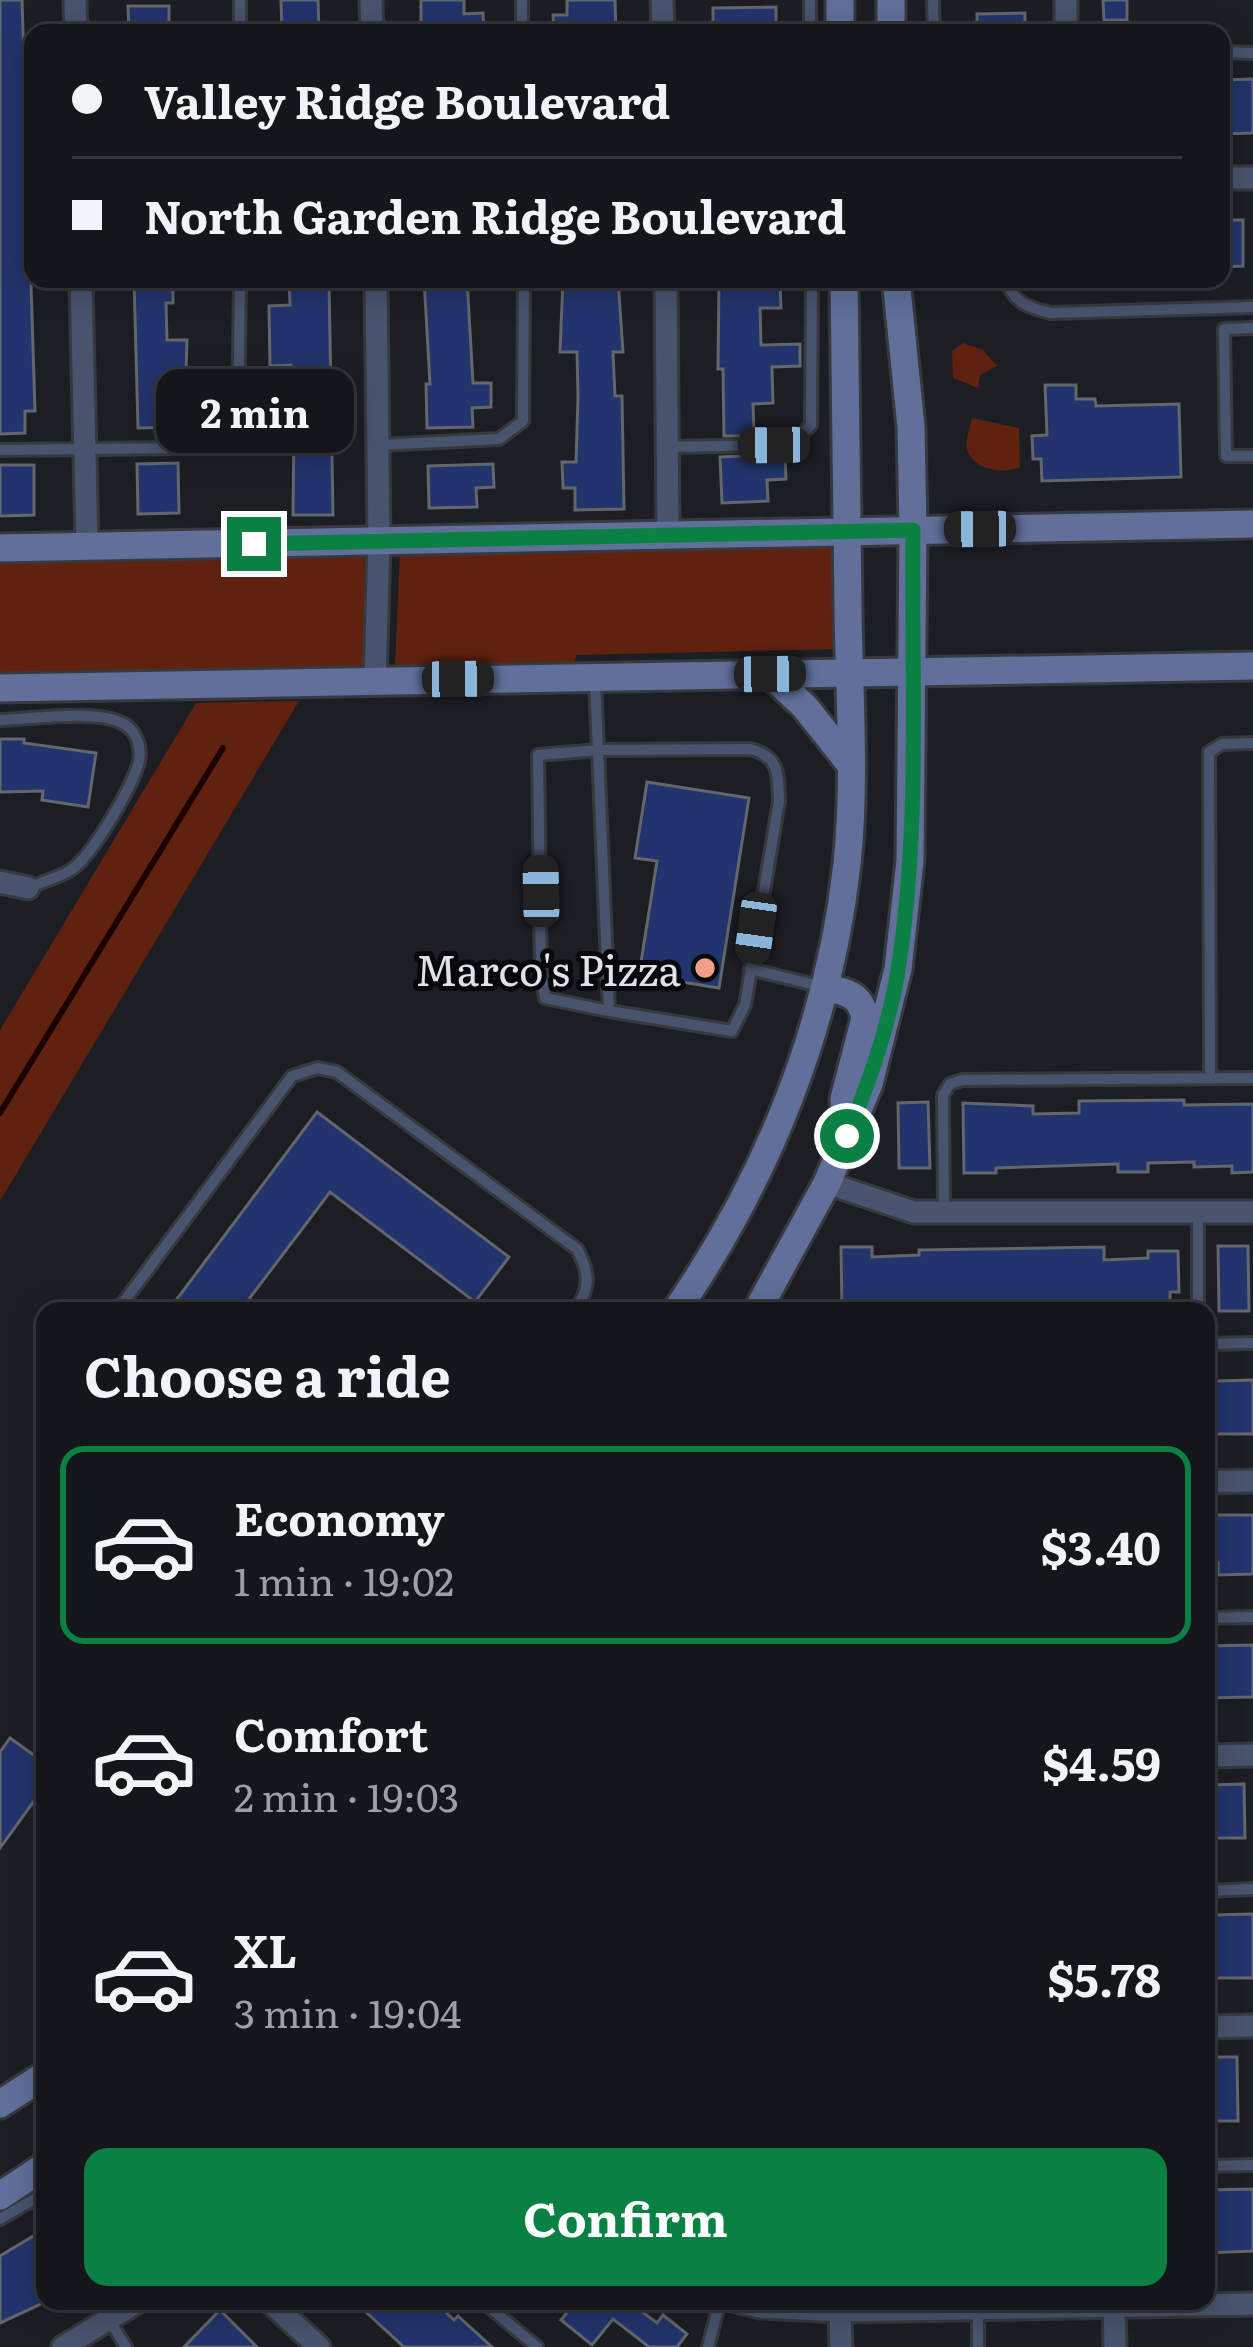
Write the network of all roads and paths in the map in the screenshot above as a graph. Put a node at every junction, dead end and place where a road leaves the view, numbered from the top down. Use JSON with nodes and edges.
{"nodes":[{"id":1,"x":81,"y":288,"type":"edge"},
{"id":2,"x":240,"y":288,"type":"edge"},
{"id":3,"x":376,"y":288,"type":"edge"},
{"id":4,"x":524,"y":288,"type":"edge"},
{"id":5,"x":666,"y":288,"type":"edge"},
{"id":6,"x":812,"y":288,"type":"edge"},
{"id":7,"x":844,"y":288,"type":"edge"},
{"id":8,"x":897,"y":288,"type":"edge"},
{"id":9,"x":1009,"y":288,"type":"edge"},
{"id":10,"x":1253,"y":308,"type":"edge"},
{"id":11,"x":1253,"y":328,"type":"edge"},
{"id":12,"x":379,"y":445,"type":"junction"},
{"id":13,"x":668,"y":447,"type":"junction"},
{"id":14,"x":84,"y":449,"type":"junction"},
{"id":15,"x":0,"y":450,"type":"edge"},
{"id":16,"x":1253,"y":456,"type":"edge"},
{"id":17,"x":1253,"y":524,"type":"edge"},
{"id":18,"x":913,"y":530,"type":"junction"},
{"id":19,"x":848,"y":532,"type":"junction"},
{"id":20,"x":668,"y":535,"type":"junction"},
{"id":21,"x":379,"y":542,"type":"junction"},
{"id":22,"x":87,"y":546,"type":"junction"},
{"id":23,"x":0,"y":548,"type":"edge"},
{"id":24,"x":1253,"y":666,"type":"edge"},
{"id":25,"x":912,"y":671,"type":"junction"},
{"id":26,"x":849,"y":672,"type":"junction"},
{"id":27,"x":770,"y":674,"type":"junction"},
{"id":28,"x":594,"y":677,"type":"junction"},
{"id":29,"x":375,"y":680,"type":"junction"},
{"id":30,"x":0,"y":688,"type":"edge"},
{"id":31,"x":0,"y":720,"type":"edge"},
{"id":32,"x":1253,"y":743,"type":"edge"},
{"id":33,"x":598,"y":750,"type":"junction"},
{"id":34,"x":851,"y":765,"type":"junction"},
{"id":35,"x":0,"y":882,"type":"edge"},
{"id":36,"x":28,"y":888,"type":"joint"},
{"id":37,"x":750,"y":969,"type":"junction"},
{"id":38,"x":825,"y":988,"type":"junction"},
{"id":39,"x":609,"y":1011,"type":"junction"},
{"id":40,"x":1210,"y":1078,"type":"junction"},
{"id":41,"x":1253,"y":1078,"type":"edge"},
{"id":42,"x":847,"y":1136,"type":"junction"},
{"id":43,"x":827,"y":1183,"type":"junction"},
{"id":44,"x":944,"y":1212,"type":"junction"},
{"id":45,"x":1198,"y":1212,"type":"junction"},
{"id":46,"x":1253,"y":1212,"type":"edge"},
{"id":47,"x":124,"y":1302,"type":"edge"},
{"id":48,"x":580,"y":1302,"type":"edge"},
{"id":49,"x":682,"y":1302,"type":"edge"},
{"id":50,"x":762,"y":1302,"type":"edge"},
{"id":51,"x":1198,"y":1302,"type":"edge"},
{"id":52,"x":1253,"y":1343,"type":"edge"},
{"id":53,"x":1215,"y":1344,"type":"edge"},
{"id":54,"x":1253,"y":1481,"type":"edge"},
{"id":55,"x":1215,"y":1482,"type":"edge"},
{"id":56,"x":1253,"y":1617,"type":"edge"},
{"id":57,"x":1215,"y":1618,"type":"edge"},
{"id":58,"x":1253,"y":1755,"type":"edge"},
{"id":59,"x":1215,"y":1756,"type":"edge"},
{"id":60,"x":1253,"y":1889,"type":"edge"},
{"id":61,"x":1215,"y":1891,"type":"edge"},
{"id":62,"x":1253,"y":2026,"type":"edge"},
{"id":63,"x":1215,"y":2027,"type":"edge"},
{"id":64,"x":36,"y":2081,"type":"edge"},
{"id":65,"x":0,"y":2104,"type":"edge"},
{"id":66,"x":1253,"y":2165,"type":"edge"},
{"id":67,"x":1215,"y":2166,"type":"edge"},
{"id":68,"x":36,"y":2172,"type":"edge"},
{"id":69,"x":0,"y":2195,"type":"edge"},
{"id":70,"x":36,"y":2198,"type":"edge"},
{"id":71,"x":0,"y":2218,"type":"edge"},
{"id":72,"x":1253,"y":2304,"type":"edge"},
{"id":73,"x":1215,"y":2305,"type":"edge"},
{"id":74,"x":126,"y":2310,"type":"edge"},
{"id":75,"x":279,"y":2310,"type":"edge"},
{"id":76,"x":493,"y":2310,"type":"edge"},
{"id":77,"x":718,"y":2310,"type":"edge"},
{"id":78,"x":820,"y":2310,"type":"edge"},
{"id":79,"x":886,"y":2310,"type":"edge"},
{"id":80,"x":978,"y":2310,"type":"edge"},
{"id":81,"x":1114,"y":2310,"type":"edge"},
{"id":82,"x":840,"y":2311,"type":"junction"},
{"id":83,"x":110,"y":2321,"type":"junction"},
{"id":84,"x":63,"y":2347,"type":"edge"},
{"id":85,"x":126,"y":2347,"type":"edge"},
{"id":86,"x":319,"y":2347,"type":"edge"},
{"id":87,"x":537,"y":2347,"type":"edge"},
{"id":88,"x":708,"y":2347,"type":"edge"},
{"id":89,"x":841,"y":2347,"type":"edge"},
{"id":90,"x":978,"y":2347,"type":"edge"},
{"id":91,"x":1115,"y":2347,"type":"edge"}],
"edges":[{"from":1,"to":14,"type":"street"},
{"from":2,"to":14,"type":"lane"},
{"from":3,"to":12,"type":"street"},
{"from":4,"to":12,"type":"lane"},
{"from":5,"to":13,"type":"street"},
{"from":6,"to":13,"type":"lane"},
{"from":7,"to":19,"type":"main road"},
{"from":8,"to":18,"type":"main road"},
{"from":9,"to":10,"type":"lane"},
{"from":11,"to":16,"type":"lane"},
{"from":12,"to":21,"type":"street"},
{"from":13,"to":20,"type":"street"},
{"from":14,"to":15,"type":"lane"},
{"from":14,"to":22,"type":"street"},
{"from":17,"to":18,"type":"main road"},
{"from":18,"to":19,"type":"main road"},
{"from":18,"to":25,"type":"main road"},
{"from":19,"to":20,"type":"main road"},
{"from":19,"to":26,"type":"main road"},
{"from":20,"to":21,"type":"main road"},
{"from":21,"to":22,"type":"main road"},
{"from":21,"to":29,"type":"street"},
{"from":22,"to":23,"type":"main road"},
{"from":24,"to":25,"type":"main road"},
{"from":25,"to":26,"type":"main road"},
{"from":25,"to":42,"type":"main road"},
{"from":26,"to":27,"type":"main road"},
{"from":26,"to":34,"type":"main road"},
{"from":27,"to":28,"type":"main road"},
{"from":27,"to":34,"type":"main road"},
{"from":28,"to":29,"type":"main road"},
{"from":28,"to":33,"type":"lane"},
{"from":29,"to":30,"type":"main road"},
{"from":31,"to":36,"type":"lane"},
{"from":32,"to":40,"type":"lane"},
{"from":33,"to":37,"type":"lane"},
{"from":33,"to":39,"type":"lane"},
{"from":33,"to":39,"type":"lane"},
{"from":34,"to":38,"type":"main road"},
{"from":35,"to":36,"type":"street"},
{"from":37,"to":38,"type":"lane"},
{"from":37,"to":39,"type":"lane"},
{"from":38,"to":42,"type":"main road"},
{"from":38,"to":49,"type":"main road"},
{"from":40,"to":41,"type":"lane"},
{"from":40,"to":44,"type":"lane"},
{"from":42,"to":43,"type":"main road"},
{"from":43,"to":44,"type":"street"},
{"from":43,"to":50,"type":"main road"},
{"from":44,"to":45,"type":"street"},
{"from":45,"to":46,"type":"street"},
{"from":45,"to":51,"type":"lane"},
{"from":47,"to":48,"type":"lane"},
{"from":52,"to":53,"type":"lane"},
{"from":54,"to":55,"type":"street"},
{"from":56,"to":57,"type":"lane"},
{"from":58,"to":59,"type":"street"},
{"from":60,"to":61,"type":"lane"},
{"from":62,"to":63,"type":"street"},
{"from":64,"to":65,"type":"main road"},
{"from":66,"to":67,"type":"lane"},
{"from":68,"to":69,"type":"main road"},
{"from":70,"to":71,"type":"lane"},
{"from":72,"to":73,"type":"street"},
{"from":74,"to":83,"type":"street"},
{"from":75,"to":86,"type":"street"},
{"from":76,"to":87,"type":"lane"},
{"from":77,"to":88,"type":"lane"},
{"from":78,"to":82,"type":"street"},
{"from":79,"to":82,"type":"street"},
{"from":80,"to":90,"type":"lane"},
{"from":81,"to":91,"type":"street"},
{"from":82,"to":89,"type":"street"},
{"from":83,"to":84,"type":"street"},
{"from":83,"to":85,"type":"lane"}]}
